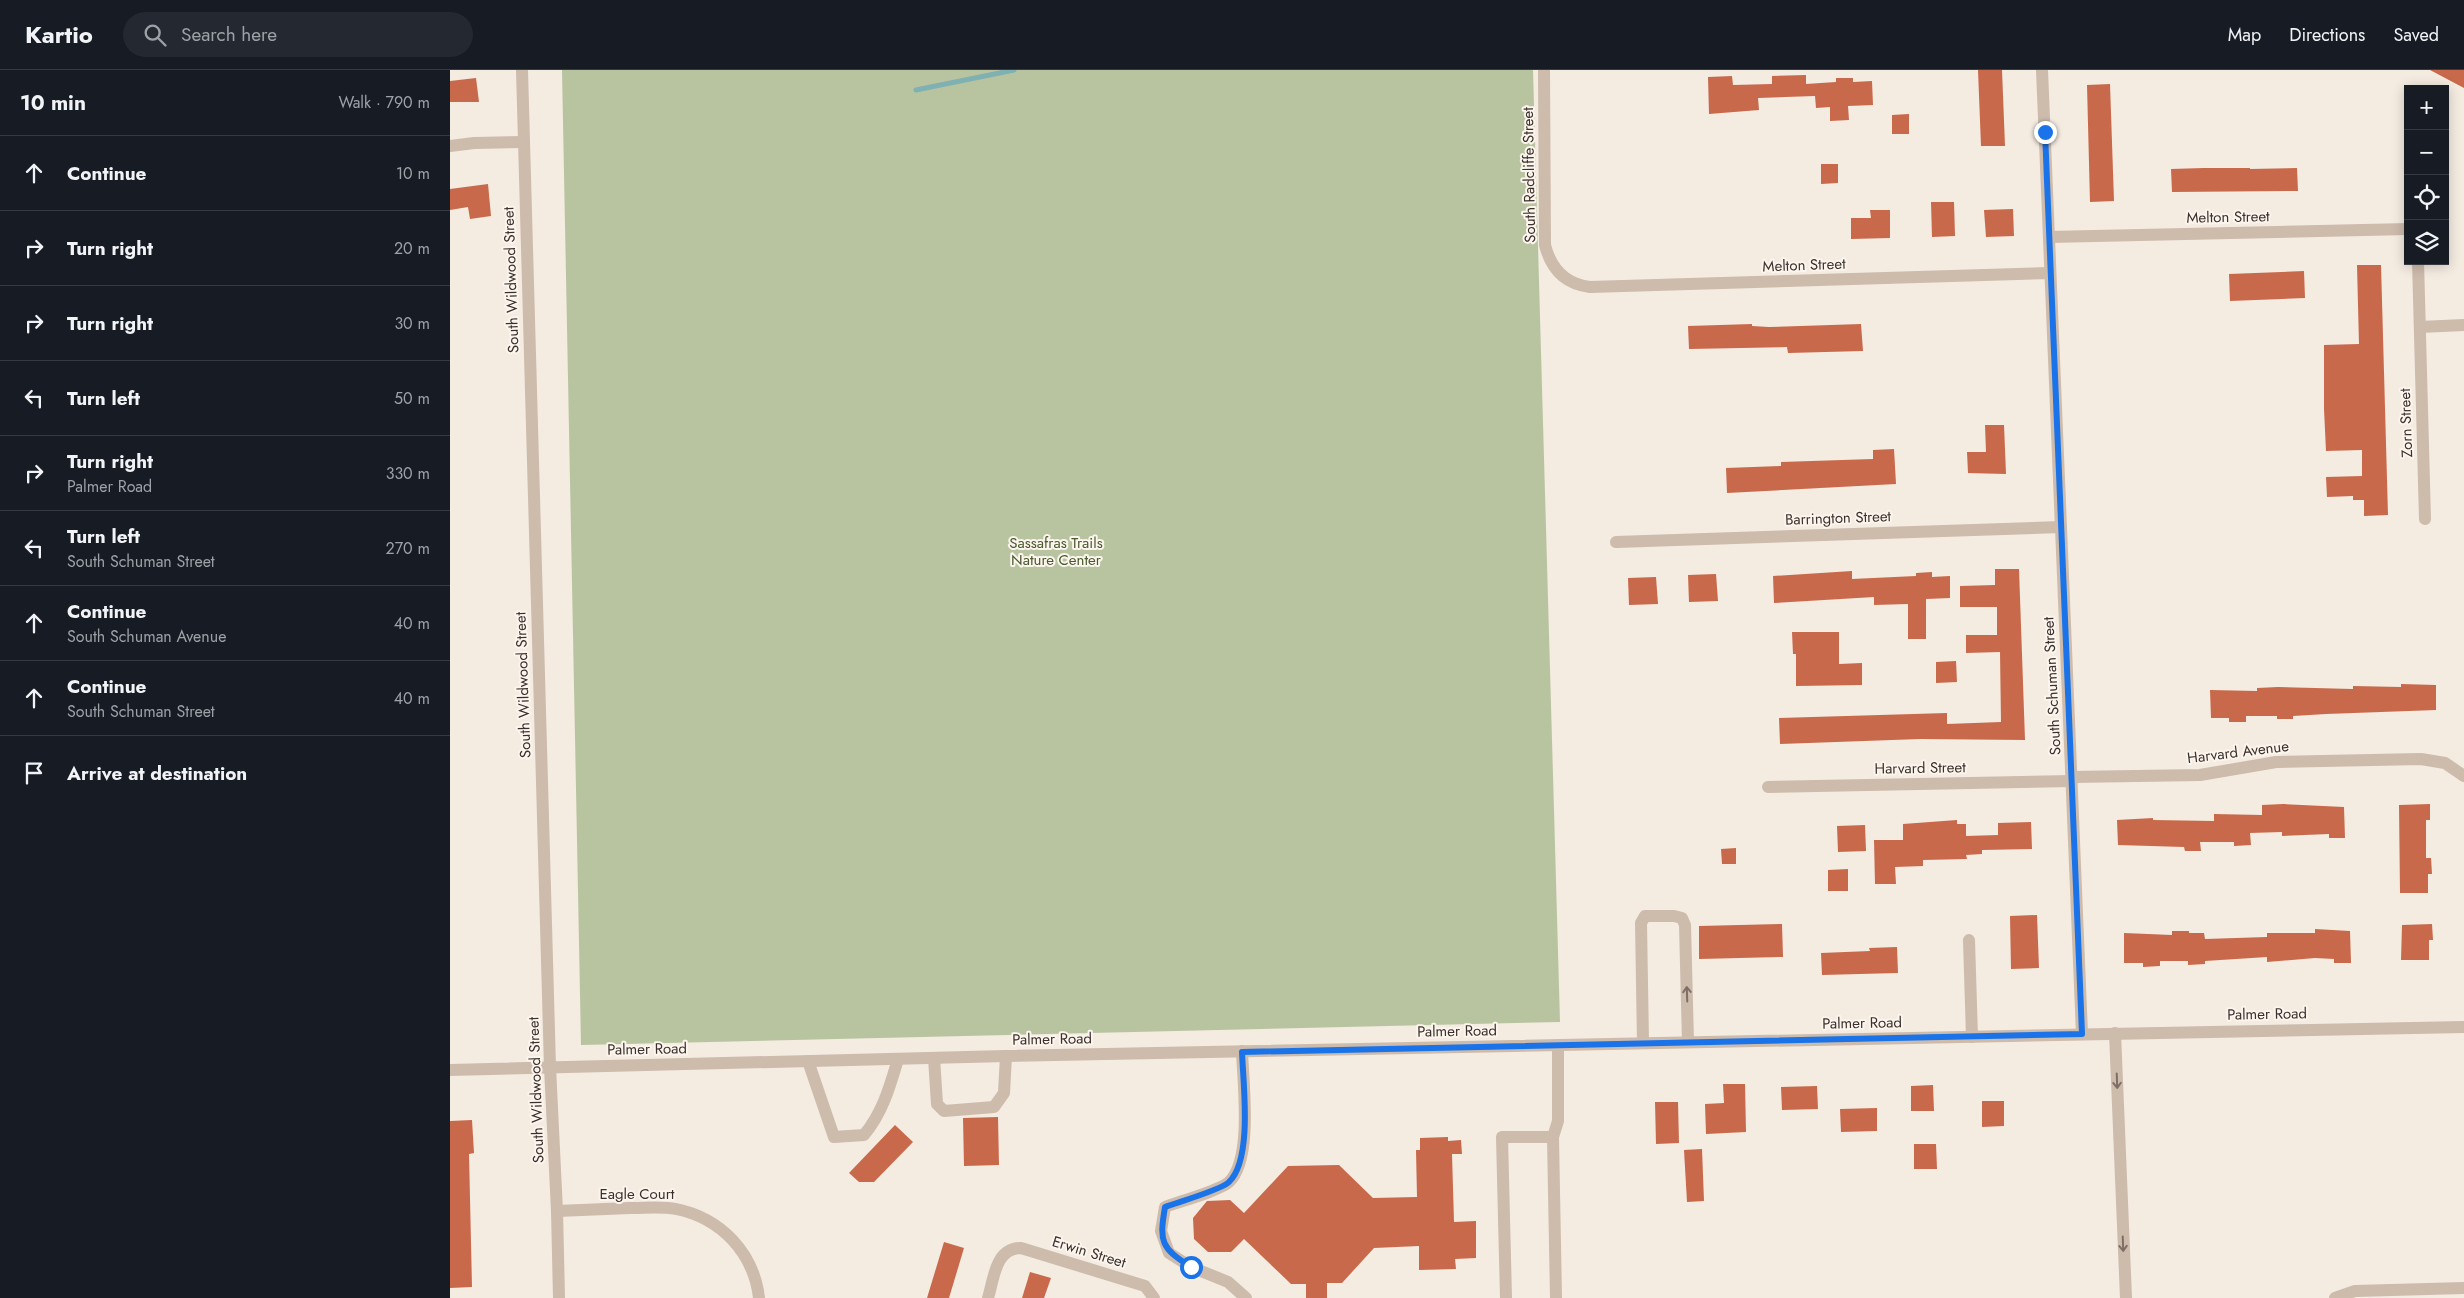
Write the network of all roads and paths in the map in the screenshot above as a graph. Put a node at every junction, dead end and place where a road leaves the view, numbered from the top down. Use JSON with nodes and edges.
{"nodes":[{"id":1,"x":522,"y":70,"type":"edge"},
{"id":2,"x":1544,"y":70,"type":"edge"},
{"id":3,"x":2042,"y":70,"type":"edge"},
{"id":4,"x":523,"y":142,"type":"junction"},
{"id":5,"x":450,"y":146,"type":"edge"},
{"id":6,"x":2404,"y":229,"type":"edge"},
{"id":7,"x":2049,"y":237,"type":"junction"},
{"id":8,"x":2418,"y":265,"type":"edge"},
{"id":9,"x":2050,"y":273,"type":"junction"},
{"id":10,"x":1561,"y":276,"type":"joint"},
{"id":11,"x":2464,"y":326,"type":"edge"},
{"id":12,"x":2420,"y":327,"type":"junction"},
{"id":13,"x":2425,"y":519,"type":"dead end"},
{"id":14,"x":2060,"y":527,"type":"junction"},
{"id":15,"x":1616,"y":542,"type":"dead end"},
{"id":16,"x":2464,"y":776,"type":"edge"},
{"id":17,"x":2072,"y":779,"type":"junction"},
{"id":18,"x":1768,"y":787,"type":"dead end"},
{"id":19,"x":1969,"y":940,"type":"dead end"},
{"id":20,"x":2464,"y":1027,"type":"edge"},
{"id":21,"x":2115,"y":1033,"type":"junction"},
{"id":22,"x":2082,"y":1034,"type":"junction"},
{"id":23,"x":1972,"y":1037,"type":"junction"},
{"id":24,"x":1688,"y":1042,"type":"junction"},
{"id":25,"x":1643,"y":1043,"type":"junction"},
{"id":26,"x":1558,"y":1045,"type":"junction"},
{"id":27,"x":1242,"y":1052,"type":"junction"},
{"id":28,"x":1006,"y":1056,"type":"junction"},
{"id":29,"x":934,"y":1058,"type":"junction"},
{"id":30,"x":898,"y":1059,"type":"junction"},
{"id":31,"x":808,"y":1061,"type":"junction"},
{"id":32,"x":550,"y":1067,"type":"junction"},
{"id":33,"x":450,"y":1070,"type":"edge"},
{"id":34,"x":1554,"y":1137,"type":"junction"},
{"id":35,"x":557,"y":1211,"type":"junction"},
{"id":36,"x":2464,"y":1288,"type":"edge"},
{"id":37,"x":559,"y":1298,"type":"edge"},
{"id":38,"x":760,"y":1298,"type":"edge"},
{"id":39,"x":988,"y":1298,"type":"edge"},
{"id":40,"x":1154,"y":1298,"type":"edge"},
{"id":41,"x":1246,"y":1298,"type":"edge"},
{"id":42,"x":1506,"y":1298,"type":"edge"},
{"id":43,"x":1556,"y":1298,"type":"edge"},
{"id":44,"x":2126,"y":1298,"type":"edge"},
{"id":45,"x":2335,"y":1298,"type":"edge"}],
"edges":[{"from":1,"to":4,"type":"street","name":"South Wildwood Street"},
{"from":2,"to":10,"type":"street","name":"South Radcliffe Street"},
{"from":3,"to":7,"type":"street"},
{"from":4,"to":5,"type":"street"},
{"from":4,"to":32,"type":"street","name":"South Wildwood Street"},
{"from":6,"to":7,"type":"street","name":"Melton Street"},
{"from":7,"to":9,"type":"street","name":"South Schuman Street"},
{"from":8,"to":12,"type":"street"},
{"from":9,"to":10,"type":"street","name":"Melton Street"},
{"from":9,"to":14,"type":"street","name":"South Schuman Street"},
{"from":11,"to":12,"type":"street"},
{"from":12,"to":13,"type":"street","name":"Zorn Street"},
{"from":14,"to":15,"type":"street","name":"Barrington Street"},
{"from":14,"to":17,"type":"street","name":"South Schuman Street"},
{"from":16,"to":17,"type":"street","name":"Harvard Avenue"},
{"from":17,"to":18,"type":"street","name":"Harvard Street"},
{"from":17,"to":22,"type":"street","name":"South Schuman Street"},
{"from":19,"to":23,"type":"street"},
{"from":20,"to":21,"type":"street","name":"Palmer Road"},
{"from":21,"to":22,"type":"street","name":"Palmer Road"},
{"from":21,"to":44,"type":"street","one_way":true},
{"from":22,"to":23,"type":"street","name":"Palmer Road"},
{"from":23,"to":24,"type":"street","name":"Palmer Road"},
{"from":24,"to":25,"type":"street","name":"Palmer Road"},
{"from":24,"to":25,"type":"street","one_way":true},
{"from":25,"to":26,"type":"street","name":"Palmer Road"},
{"from":26,"to":27,"type":"street","name":"Palmer Road"},
{"from":26,"to":34,"type":"street"},
{"from":27,"to":28,"type":"street","name":"Palmer Road"},
{"from":27,"to":41,"type":"street"},
{"from":28,"to":29,"type":"street","name":"Palmer Road"},
{"from":28,"to":29,"type":"street"},
{"from":29,"to":30,"type":"street","name":"Palmer Road"},
{"from":30,"to":31,"type":"street","name":"Palmer Road"},
{"from":30,"to":31,"type":"street"},
{"from":31,"to":32,"type":"street","name":"Palmer Road"},
{"from":32,"to":33,"type":"street","name":"Palmer Road"},
{"from":32,"to":35,"type":"street","name":"South Wildwood Street"},
{"from":34,"to":42,"type":"street"},
{"from":34,"to":43,"type":"street"},
{"from":35,"to":37,"type":"street","name":"South Wildwood Street"},
{"from":35,"to":38,"type":"street","name":"Eagle Court"},
{"from":36,"to":45,"type":"street"},
{"from":39,"to":40,"type":"street","name":"Erwin Street"}]}
